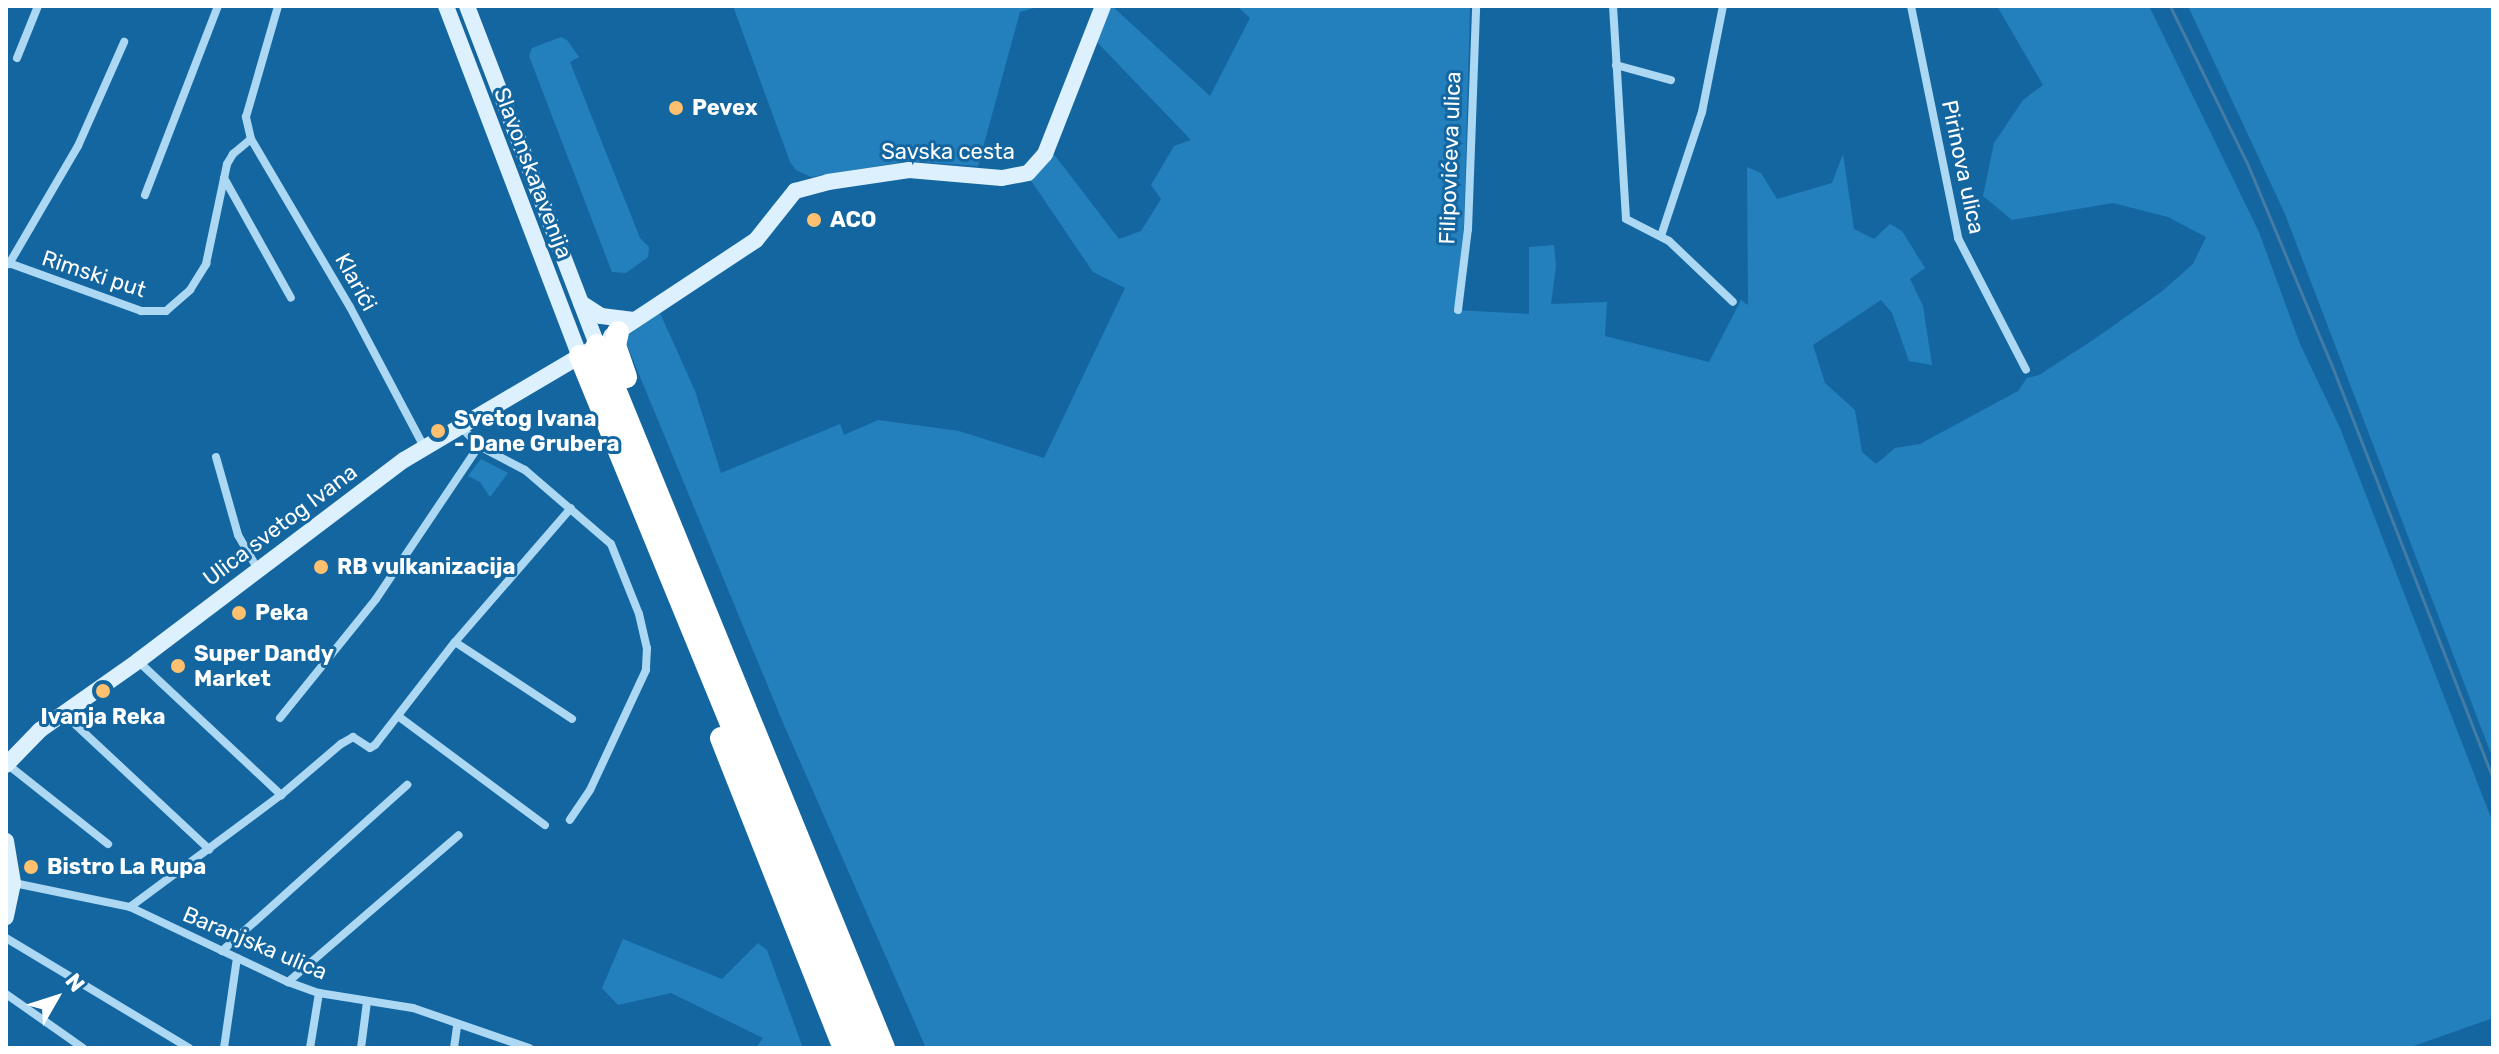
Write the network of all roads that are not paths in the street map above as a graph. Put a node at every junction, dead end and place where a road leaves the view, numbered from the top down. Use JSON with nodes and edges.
{"nodes":[{"id":1,"x":38,"y":6,"type":"edge"},
{"id":2,"x":218,"y":6,"type":"edge"},
{"id":3,"x":278,"y":6,"type":"edge"},
{"id":4,"x":446,"y":6,"type":"edge"},
{"id":5,"x":467,"y":6,"type":"edge"},
{"id":6,"x":1103,"y":6,"type":"edge"},
{"id":7,"x":1476,"y":6,"type":"edge"},
{"id":8,"x":1613,"y":6,"type":"edge"},
{"id":9,"x":1723,"y":6,"type":"edge"},
{"id":10,"x":1911,"y":6,"type":"edge"},
{"id":11,"x":124,"y":42,"type":"dead end"},
{"id":12,"x":17,"y":58,"type":"dead end"},
{"id":13,"x":1616,"y":65,"type":"junction"},
{"id":14,"x":1671,"y":80,"type":"dead end"},
{"id":15,"x":251,"y":139,"type":"junction"},
{"id":16,"x":223,"y":178,"type":"junction"},
{"id":17,"x":145,"y":195,"type":"dead end"},
{"id":18,"x":1661,"y":236,"type":"junction"},
{"id":19,"x":8,"y":263,"type":"edge"},
{"id":20,"x":291,"y":298,"type":"dead end"},
{"id":21,"x":1733,"y":302,"type":"dead end"},
{"id":22,"x":581,"y":303,"type":"junction"},
{"id":23,"x":1458,"y":310,"type":"dead end"},
{"id":24,"x":626,"y":326,"type":"junction"},
{"id":25,"x":589,"y":350,"type":"junction"},
{"id":26,"x":2026,"y":370,"type":"dead end"},
{"id":27,"x":459,"y":425,"type":"junction"},
{"id":28,"x":636,"y":441,"type":"junction"},
{"id":29,"x":479,"y":446,"type":"junction"},
{"id":30,"x":424,"y":447,"type":"junction"},
{"id":31,"x":216,"y":457,"type":"dead end"},
{"id":32,"x":571,"y":508,"type":"junction"},
{"id":33,"x":258,"y":569,"type":"junction"},
{"id":34,"x":690,"y":626,"type":"junction"},
{"id":35,"x":455,"y":642,"type":"junction"},
{"id":36,"x":138,"y":661,"type":"junction"},
{"id":37,"x":63,"y":713,"type":"junction"},
{"id":38,"x":398,"y":716,"type":"junction"},
{"id":39,"x":280,"y":718,"type":"dead end"},
{"id":40,"x":572,"y":719,"type":"dead end"},
{"id":41,"x":6,"y":764,"type":"edge"},
{"id":42,"x":407,"y":785,"type":"dead end"},
{"id":43,"x":281,"y":795,"type":"junction"},
{"id":44,"x":570,"y":820,"type":"dead end"},
{"id":45,"x":545,"y":825,"type":"dead end"},
{"id":46,"x":459,"y":835,"type":"dead end"},
{"id":47,"x":6,"y":841,"type":"edge"},
{"id":48,"x":108,"y":844,"type":"dead end"},
{"id":49,"x":209,"y":849,"type":"junction"},
{"id":50,"x":13,"y":883,"type":"junction"},
{"id":51,"x":130,"y":907,"type":"junction"},
{"id":52,"x":6,"y":917,"type":"edge"},
{"id":53,"x":6,"y":938,"type":"edge"},
{"id":54,"x":222,"y":951,"type":"junction"},
{"id":55,"x":237,"y":958,"type":"junction"},
{"id":56,"x":288,"y":982,"type":"junction"},
{"id":57,"x":319,"y":993,"type":"junction"},
{"id":58,"x":6,"y":994,"type":"edge"},
{"id":59,"x":367,"y":1002,"type":"junction"},
{"id":60,"x":457,"y":1026,"type":"junction"},
{"id":61,"x":83,"y":1048,"type":"edge"},
{"id":62,"x":189,"y":1048,"type":"edge"},
{"id":63,"x":224,"y":1048,"type":"edge"},
{"id":64,"x":310,"y":1048,"type":"edge"},
{"id":65,"x":361,"y":1048,"type":"edge"},
{"id":66,"x":454,"y":1048,"type":"edge"},
{"id":67,"x":529,"y":1048,"type":"edge"},
{"id":68,"x":844,"y":1048,"type":"edge"},
{"id":69,"x":864,"y":1048,"type":"edge"},
{"id":70,"x":884,"y":1048,"type":"edge"}],
"edges":[{"from":1,"to":12,"type":"street"},
{"from":2,"to":17,"type":"street"},
{"from":3,"to":15,"type":"street"},
{"from":4,"to":25,"type":"street","name":"Slavonska avenija"},
{"from":5,"to":22,"type":"street","name":"Slavonska avenija"},
{"from":6,"to":24,"type":"street","name":"Savska cesta"},
{"from":7,"to":23,"type":"street","name":"Filipovićeva ulica"},
{"from":8,"to":13,"type":"street"},
{"from":9,"to":18,"type":"street"},
{"from":10,"to":26,"type":"street","name":"Pirinova ulica"},
{"from":11,"to":19,"type":"street"},
{"from":13,"to":14,"type":"street"},
{"from":13,"to":18,"type":"street"},
{"from":15,"to":16,"type":"street","name":"Rimski put"},
{"from":15,"to":30,"type":"street","name":"Klarići"},
{"from":16,"to":19,"type":"street","name":"Rimski put"},
{"from":16,"to":20,"type":"street"},
{"from":18,"to":21,"type":"street"},
{"from":22,"to":24,"type":"street"},
{"from":22,"to":25,"type":"street","name":"Slavonska avenija"},
{"from":24,"to":25,"type":"street","name":"Savska cesta"},
{"from":24,"to":28,"type":"highway"},
{"from":25,"to":27,"type":"street","name":"Ulica svetog Ivana"},
{"from":25,"to":28,"type":"highway"},
{"from":25,"to":34,"type":"highway"},
{"from":27,"to":29,"type":"street"},
{"from":27,"to":30,"type":"street","name":"Ulica svetog Ivana"},
{"from":28,"to":70,"type":"highway"},
{"from":29,"to":32,"type":"street"},
{"from":29,"to":39,"type":"street"},
{"from":30,"to":33,"type":"street","name":"Ulica svetog Ivana"},
{"from":31,"to":33,"type":"street"},
{"from":32,"to":35,"type":"street"},
{"from":32,"to":44,"type":"street"},
{"from":33,"to":36,"type":"street","name":"Ulica svetog Ivana"},
{"from":34,"to":68,"type":"highway"},
{"from":34,"to":69,"type":"highway"},
{"from":35,"to":38,"type":"street"},
{"from":35,"to":40,"type":"street"},
{"from":36,"to":37,"type":"street","name":"Ulica svetog Ivana"},
{"from":36,"to":43,"type":"street"},
{"from":37,"to":41,"type":"street","name":"Ulica svetog Ivana"},
{"from":37,"to":49,"type":"street"},
{"from":38,"to":43,"type":"street"},
{"from":38,"to":45,"type":"street"},
{"from":41,"to":48,"type":"street"},
{"from":42,"to":54,"type":"street"},
{"from":43,"to":49,"type":"street"},
{"from":46,"to":56,"type":"street"},
{"from":47,"to":50,"type":"street"},
{"from":49,"to":51,"type":"street"},
{"from":50,"to":51,"type":"street","name":"Baranjska ulica"},
{"from":50,"to":52,"type":"street"},
{"from":51,"to":54,"type":"street","name":"Baranjska ulica"},
{"from":53,"to":62,"type":"street"},
{"from":54,"to":55,"type":"street","name":"Baranjska ulica"},
{"from":55,"to":56,"type":"street","name":"Baranjska ulica"},
{"from":55,"to":63,"type":"street"},
{"from":56,"to":57,"type":"street","name":"Baranjska ulica"},
{"from":57,"to":59,"type":"street","name":"Baranjska ulica"},
{"from":57,"to":64,"type":"street"},
{"from":58,"to":61,"type":"street"},
{"from":59,"to":60,"type":"street","name":"Baranjska ulica"},
{"from":59,"to":65,"type":"street"},
{"from":60,"to":66,"type":"street"},
{"from":60,"to":67,"type":"street","name":"Baranjska ulica"}]}
